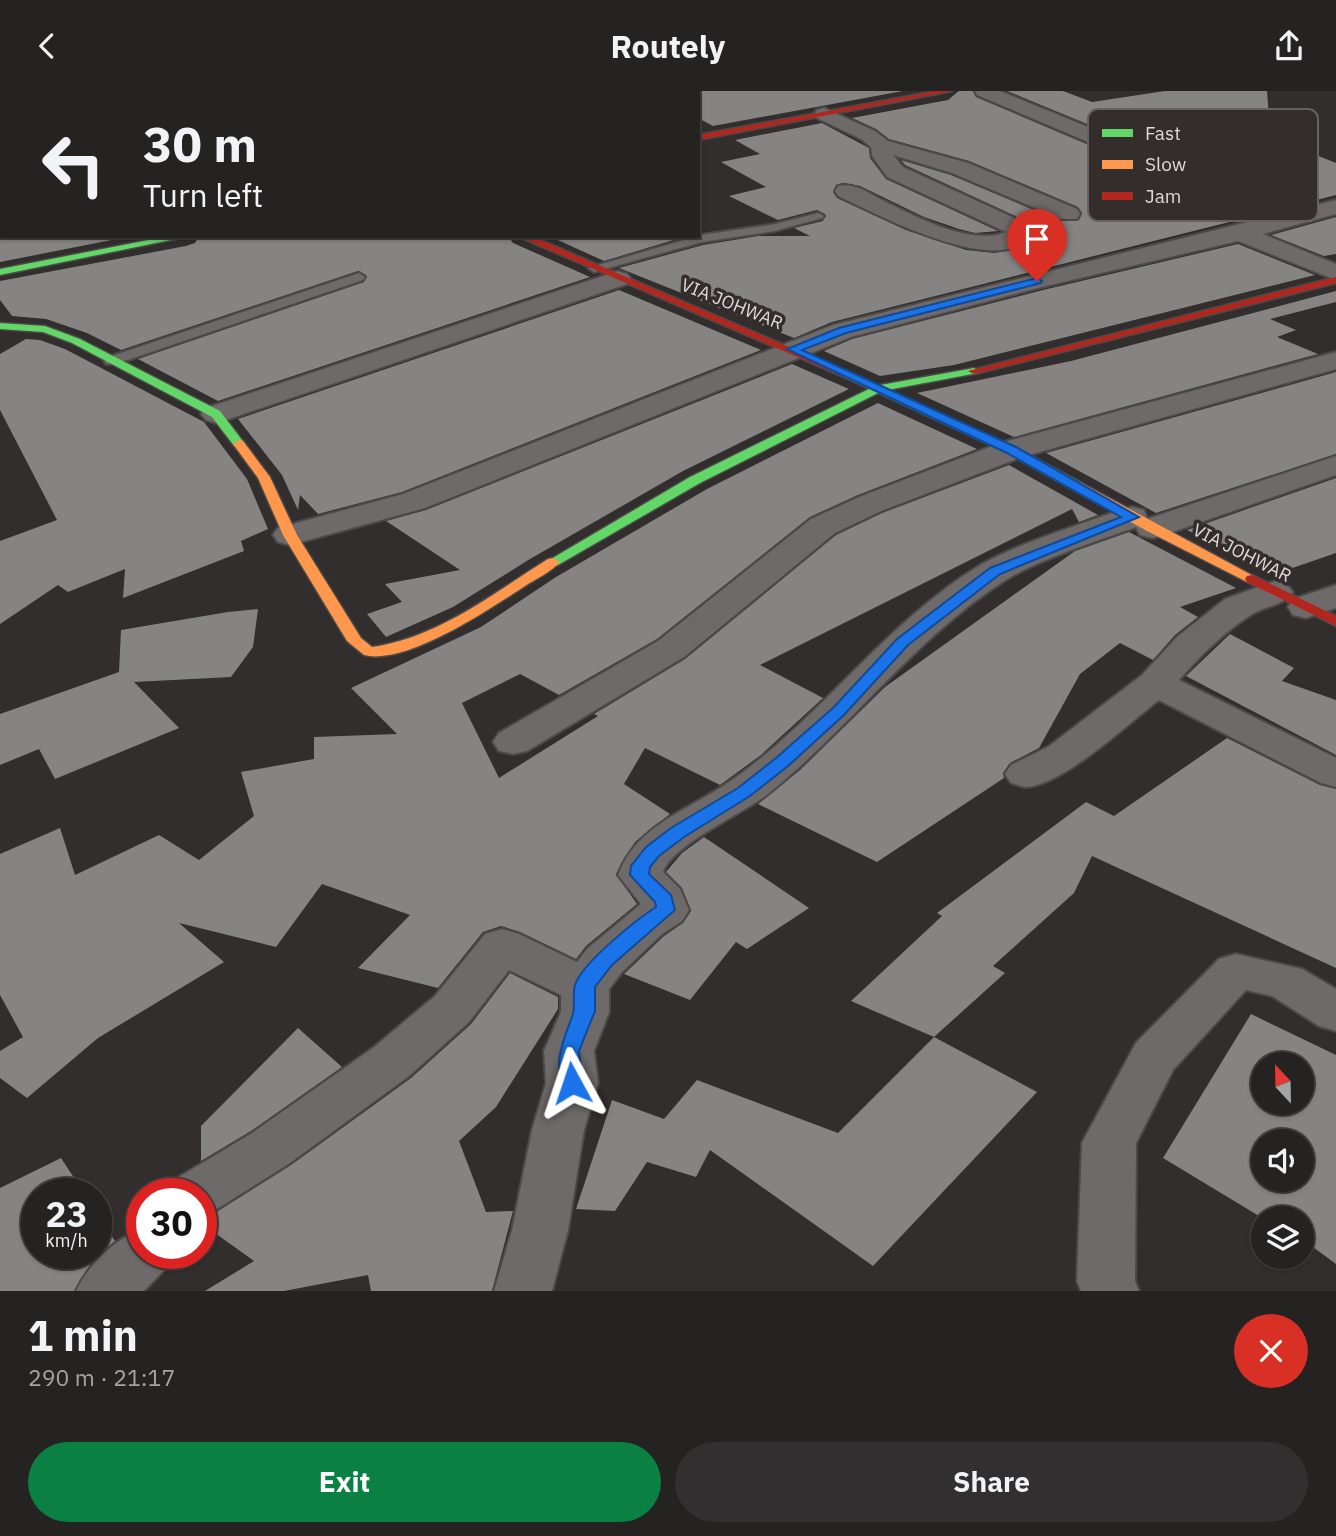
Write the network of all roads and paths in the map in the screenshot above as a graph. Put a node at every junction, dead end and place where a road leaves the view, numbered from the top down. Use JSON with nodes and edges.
{"nodes":[{"id":1,"x":897,"y":91,"type":"edge"},
{"id":2,"x":948,"y":91,"type":"edge"},
{"id":3,"x":984,"y":91,"type":"edge"},
{"id":4,"x":861,"y":102,"type":"junction"},
{"id":5,"x":824,"y":114,"type":"junction"},
{"id":6,"x":700,"y":128,"type":"edge"},
{"id":7,"x":1088,"y":134,"type":"edge"},
{"id":8,"x":700,"y":138,"type":"edge"},
{"id":9,"x":881,"y":145,"type":"junction"},
{"id":10,"x":906,"y":177,"type":"junction"},
{"id":11,"x":1336,"y":207,"type":"edge"},
{"id":12,"x":1318,"y":212,"type":"edge"},
{"id":13,"x":1069,"y":214,"type":"dead end"},
{"id":14,"x":818,"y":216,"type":"dead end"},
{"id":15,"x":1284,"y":221,"type":"edge"},
{"id":16,"x":1240,"y":233,"type":"junction"},
{"id":17,"x":118,"y":238,"type":"edge"},
{"id":18,"x":170,"y":238,"type":"edge"},
{"id":19,"x":526,"y":238,"type":"edge"},
{"id":20,"x":86,"y":249,"type":"junction"},
{"id":21,"x":0,"y":259,"type":"edge"},
{"id":22,"x":0,"y":272,"type":"edge"},
{"id":23,"x":1336,"y":273,"type":"edge"},
{"id":24,"x":606,"y":274,"type":"junction"},
{"id":25,"x":359,"y":277,"type":"dead end"},
{"id":26,"x":1336,"y":281,"type":"edge"},
{"id":27,"x":0,"y":326,"type":"edge"},
{"id":28,"x":793,"y":349,"type":"junction"},
{"id":29,"x":1336,"y":360,"type":"edge"},
{"id":30,"x":111,"y":361,"type":"junction"},
{"id":31,"x":879,"y":388,"type":"junction"},
{"id":32,"x":216,"y":414,"type":"junction"},
{"id":33,"x":1011,"y":450,"type":"junction"},
{"id":34,"x":1336,"y":465,"type":"edge"},
{"id":35,"x":1142,"y":522,"type":"junction"},
{"id":36,"x":290,"y":535,"type":"junction"},
{"id":37,"x":1313,"y":604,"type":"edge"},
{"id":38,"x":1156,"y":683,"type":"junction"},
{"id":39,"x":513,"y":742,"type":"dead end"},
{"id":40,"x":1026,"y":774,"type":"dead end"},
{"id":41,"x":1336,"y":774,"type":"edge"},
{"id":42,"x":585,"y":986,"type":"junction"},
{"id":43,"x":1336,"y":1013,"type":"edge"},
{"id":44,"x":217,"y":1181,"type":"edge"},
{"id":45,"x":128,"y":1269,"type":"edge"},
{"id":46,"x":105,"y":1291,"type":"edge"},
{"id":47,"x":523,"y":1291,"type":"edge"},
{"id":48,"x":1110,"y":1291,"type":"edge"}],
"edges":[{"from":1,"to":4,"type":"street"},
{"from":2,"to":4,"type":"street"},
{"from":3,"to":7,"type":"street"},
{"from":4,"to":5,"type":"street"},
{"from":4,"to":6,"type":"street"},
{"from":5,"to":8,"type":"street"},
{"from":5,"to":9,"type":"street"},
{"from":9,"to":10,"type":"street"},
{"from":9,"to":13,"type":"street"},
{"from":10,"to":10,"type":"street"},
{"from":11,"to":12,"type":"street"},
{"from":14,"to":24,"type":"lane"},
{"from":15,"to":16,"type":"street"},
{"from":16,"to":23,"type":"street"},
{"from":16,"to":28,"type":"street"},
{"from":17,"to":20,"type":"street"},
{"from":18,"to":20,"type":"street"},
{"from":19,"to":24,"type":"street","name":"VIA JOHWAR"},
{"from":20,"to":21,"type":"street"},
{"from":20,"to":22,"type":"street"},
{"from":24,"to":28,"type":"street","name":"VIA JOHWAR"},
{"from":24,"to":32,"type":"street"},
{"from":25,"to":30,"type":"lane"},
{"from":26,"to":31,"type":"street"},
{"from":27,"to":30,"type":"street"},
{"from":28,"to":31,"type":"street","name":"VIA JOHWAR"},
{"from":28,"to":36,"type":"street"},
{"from":29,"to":33,"type":"street"},
{"from":30,"to":32,"type":"street"},
{"from":31,"to":33,"type":"street","name":"VIA JOHWAR"},
{"from":31,"to":36,"type":"street"},
{"from":32,"to":36,"type":"street"},
{"from":33,"to":35,"type":"street","name":"VIA JOHWAR"},
{"from":33,"to":39,"type":"street"},
{"from":34,"to":35,"type":"street"},
{"from":35,"to":37,"type":"street","name":"VIA JOHWAR"},
{"from":35,"to":42,"type":"street"},
{"from":37,"to":38,"type":"street"},
{"from":38,"to":40,"type":"street"},
{"from":38,"to":41,"type":"street"},
{"from":42,"to":44,"type":"street"},
{"from":42,"to":47,"type":"street"},
{"from":43,"to":48,"type":"street"},
{"from":45,"to":46,"type":"street"}]}
